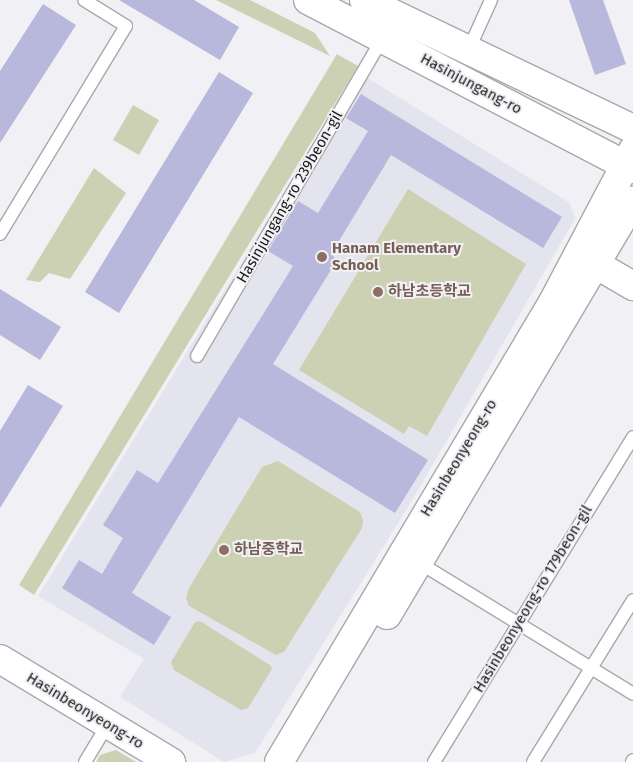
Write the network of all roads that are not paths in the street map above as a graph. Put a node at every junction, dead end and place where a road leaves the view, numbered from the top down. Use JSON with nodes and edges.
{"nodes":[{"id":1,"x":84,"y":0,"type":"edge"},
{"id":2,"x":308,"y":0,"type":"edge"},
{"id":3,"x":364,"y":0,"type":"edge"},
{"id":4,"x":491,"y":0,"type":"edge"},
{"id":5,"x":389,"y":26,"type":"junction"},
{"id":6,"x":468,"y":51,"type":"junction"},
{"id":7,"x":455,"y":75,"type":"junction"},
{"id":8,"x":633,"y":129,"type":"edge"},
{"id":9,"x":630,"y":161,"type":"edge"},
{"id":10,"x":633,"y":201,"type":"edge"},
{"id":11,"x":0,"y":234,"type":"edge"},
{"id":12,"x":597,"y":265,"type":"junction"},
{"id":13,"x":633,"y":286,"type":"edge"},
{"id":14,"x":197,"y":356,"type":"dead end"},
{"id":15,"x":633,"y":437,"type":"edge"},
{"id":16,"x":418,"y":562,"type":"junction"},
{"id":17,"x":633,"y":600,"type":"edge"},
{"id":18,"x":518,"y":624,"type":"junction"},
{"id":19,"x":0,"y":659,"type":"edge"},
{"id":20,"x":591,"y":668,"type":"junction"},
{"id":21,"x":633,"y":694,"type":"edge"},
{"id":22,"x":108,"y":724,"type":"junction"},
{"id":23,"x":85,"y":762,"type":"edge"},
{"id":24,"x":171,"y":762,"type":"edge"},
{"id":25,"x":279,"y":762,"type":"edge"},
{"id":26,"x":299,"y":762,"type":"edge"},
{"id":27,"x":434,"y":762,"type":"edge"},
{"id":28,"x":533,"y":762,"type":"edge"}],
"edges":[{"from":1,"to":11,"type":"lane"},
{"from":2,"to":5,"type":"street","name":"Hasinjungang-ro"},
{"from":3,"to":5,"type":"street","name":"Hasinjungang-ro"},
{"from":4,"to":6,"type":"lane"},
{"from":5,"to":6,"type":"street","name":"Hasinjungang-ro"},
{"from":5,"to":7,"type":"street","name":"Hasinjungang-ro"},
{"from":5,"to":14,"type":"lane","name":"Hasinjungang-ro 239beon-gil"},
{"from":6,"to":7,"type":"street"},
{"from":6,"to":8,"type":"street","name":"Hasinjungang-ro"},
{"from":7,"to":9,"type":"street","name":"Hasinjungang-ro"},
{"from":9,"to":25,"type":"street","name":"Hasinbeonyeong-ro"},
{"from":10,"to":12,"type":"street","name":"Hasinbeonyeong-ro"},
{"from":12,"to":13,"type":"street"},
{"from":12,"to":16,"type":"street","name":"Hasinbeonyeong-ro"},
{"from":15,"to":18,"type":"lane","name":"Hasinbeonyeong-ro 179beon-gil"},
{"from":16,"to":18,"type":"lane"},
{"from":16,"to":26,"type":"street","name":"Hasinbeonyeong-ro"},
{"from":17,"to":20,"type":"lane"},
{"from":18,"to":20,"type":"lane"},
{"from":18,"to":27,"type":"lane","name":"Hasinbeonyeong-ro 179beon-gil"},
{"from":19,"to":22,"type":"street","name":"Hasinbeonyeong-ro"},
{"from":20,"to":21,"type":"lane"},
{"from":20,"to":28,"type":"lane"},
{"from":22,"to":23,"type":"lane"},
{"from":22,"to":24,"type":"street","name":"Hasinbeonyeong-ro"}]}
